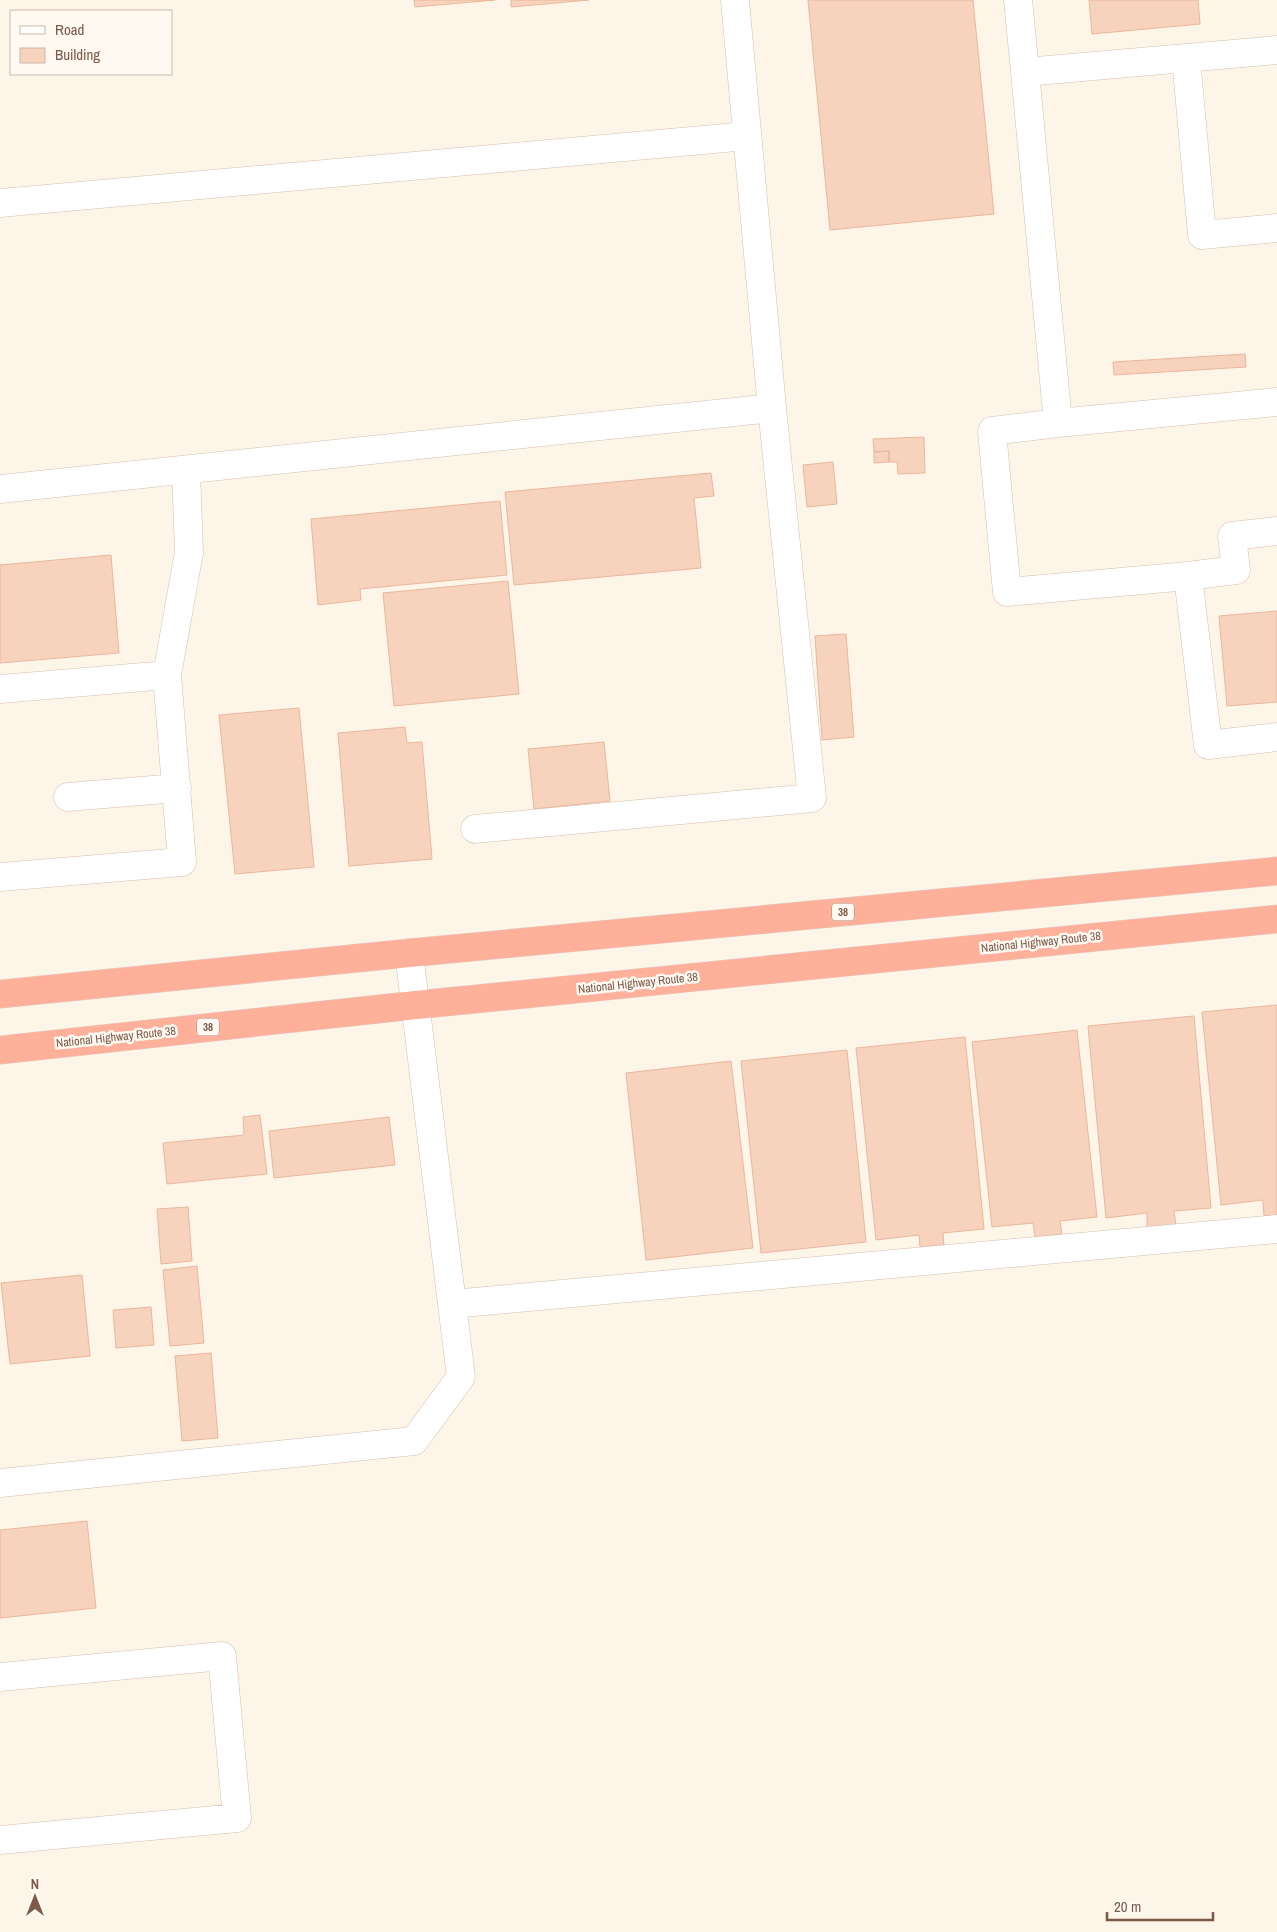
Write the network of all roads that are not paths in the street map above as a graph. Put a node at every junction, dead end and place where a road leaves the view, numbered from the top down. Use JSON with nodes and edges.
{"nodes":[{"id":1,"x":735,"y":0,"type":"edge"},
{"id":2,"x":1018,"y":0,"type":"edge"},
{"id":3,"x":1277,"y":50,"type":"edge"},
{"id":4,"x":1186,"y":58,"type":"junction"},
{"id":5,"x":1025,"y":72,"type":"junction"},
{"id":6,"x":747,"y":136,"type":"junction"},
{"id":7,"x":0,"y":203,"type":"edge"},
{"id":8,"x":1277,"y":228,"type":"edge"},
{"id":9,"x":1277,"y":402,"type":"edge"},
{"id":10,"x":772,"y":408,"type":"junction"},
{"id":11,"x":1058,"y":423,"type":"junction"},
{"id":12,"x":186,"y":470,"type":"junction"},
{"id":13,"x":0,"y":489,"type":"edge"},
{"id":14,"x":1277,"y":531,"type":"edge"},
{"id":15,"x":1188,"y":576,"type":"junction"},
{"id":16,"x":167,"y":674,"type":"junction"},
{"id":17,"x":0,"y":689,"type":"edge"},
{"id":18,"x":1277,"y":737,"type":"edge"},
{"id":19,"x":177,"y":788,"type":"junction"},
{"id":20,"x":68,"y":797,"type":"dead end"},
{"id":21,"x":475,"y":829,"type":"dead end"},
{"id":22,"x":1277,"y":871,"type":"edge"},
{"id":23,"x":0,"y":877,"type":"edge"},
{"id":24,"x":1277,"y":919,"type":"edge"},
{"id":25,"x":410,"y":953,"type":"junction"},
{"id":26,"x":0,"y":994,"type":"edge"},
{"id":27,"x":416,"y":1005,"type":"junction"},
{"id":28,"x":0,"y":1050,"type":"edge"},
{"id":29,"x":1277,"y":1228,"type":"edge"},
{"id":30,"x":452,"y":1304,"type":"junction"},
{"id":31,"x":0,"y":1483,"type":"edge"},
{"id":32,"x":0,"y":1677,"type":"edge"},
{"id":33,"x":0,"y":1840,"type":"edge"}],
"edges":[{"from":1,"to":6,"type":"street"},
{"from":2,"to":5,"type":"street"},
{"from":3,"to":4,"type":"street"},
{"from":4,"to":5,"type":"street"},
{"from":4,"to":8,"type":"street"},
{"from":5,"to":11,"type":"street"},
{"from":6,"to":7,"type":"street"},
{"from":6,"to":10,"type":"street"},
{"from":9,"to":11,"type":"street"},
{"from":10,"to":12,"type":"street"},
{"from":10,"to":21,"type":"street"},
{"from":11,"to":15,"type":"street"},
{"from":12,"to":13,"type":"street"},
{"from":12,"to":16,"type":"street"},
{"from":14,"to":15,"type":"street"},
{"from":15,"to":18,"type":"street"},
{"from":16,"to":17,"type":"street"},
{"from":16,"to":19,"type":"street"},
{"from":19,"to":20,"type":"street"},
{"from":19,"to":23,"type":"street"},
{"from":22,"to":25,"type":"highway","number":"38"},
{"from":24,"to":27,"type":"highway","name":"National Highway Route 38","number":"38"},
{"from":25,"to":26,"type":"highway","number":"38"},
{"from":25,"to":27,"type":"street"},
{"from":27,"to":28,"type":"highway","name":"National Highway Route 38","number":"38"},
{"from":27,"to":30,"type":"street"},
{"from":29,"to":30,"type":"street"},
{"from":30,"to":31,"type":"street"},
{"from":32,"to":33,"type":"street"}]}
